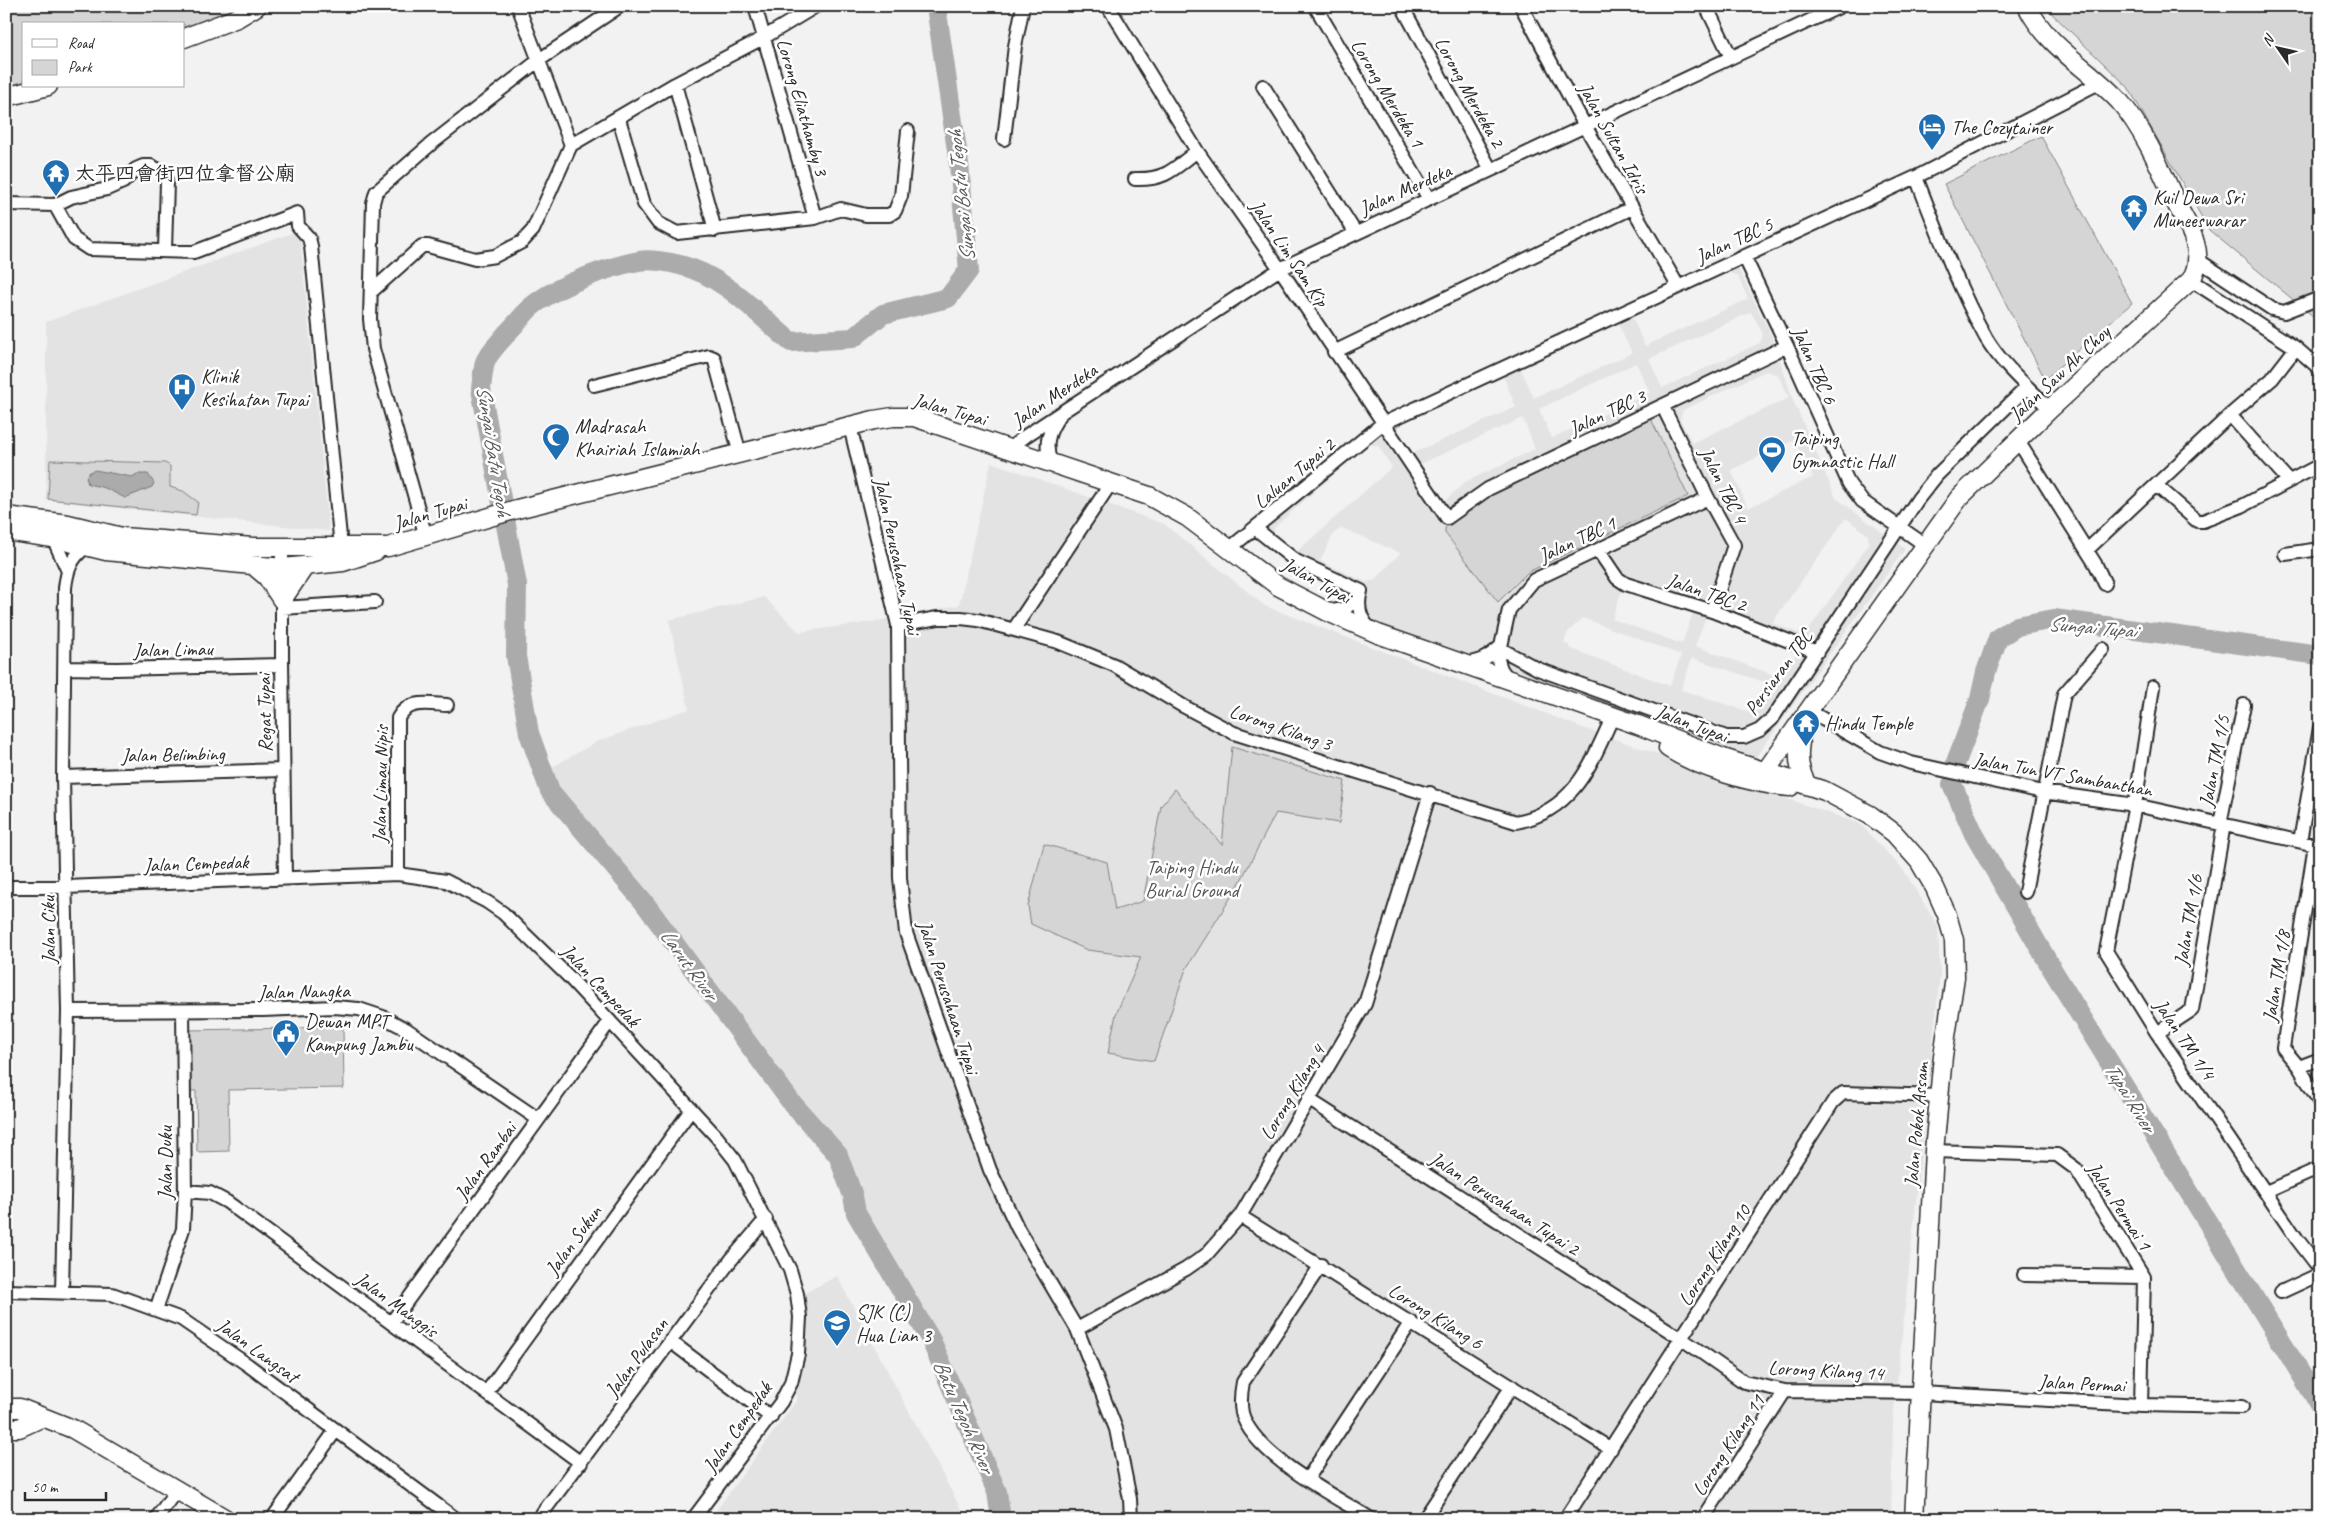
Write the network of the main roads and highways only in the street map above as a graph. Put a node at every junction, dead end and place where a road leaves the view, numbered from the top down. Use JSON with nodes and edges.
{"nodes":[{"id":1,"x":257,"y":6,"type":"edge"},
{"id":2,"x":2027,"y":6,"type":"edge"},
{"id":3,"x":185,"y":38,"type":"edge"},
{"id":4,"x":40,"y":88,"type":"edge"},
{"id":5,"x":6,"y":97,"type":"edge"},
{"id":6,"x":6,"y":516,"type":"edge"},
{"id":7,"x":6,"y":531,"type":"edge"},
{"id":8,"x":388,"y":547,"type":"junction"},
{"id":9,"x":254,"y":566,"type":"junction"},
{"id":10,"x":305,"y":566,"type":"junction"},
{"id":11,"x":1806,"y":715,"type":"junction"},
{"id":12,"x":1638,"y":724,"type":"junction"},
{"id":13,"x":1765,"y":772,"type":"junction"},
{"id":14,"x":1806,"y":784,"type":"junction"},
{"id":15,"x":1826,"y":791,"type":"junction"},
{"id":16,"x":6,"y":1408,"type":"edge"},
{"id":17,"x":41,"y":1418,"type":"junction"},
{"id":18,"x":6,"y":1428,"type":"edge"},
{"id":19,"x":226,"y":1519,"type":"edge"},
{"id":20,"x":1914,"y":1519,"type":"edge"}],
"edges":[{"from":1,"to":3,"type":"main road"},
{"from":2,"to":11,"type":"main road","name":"Jalan Saw Ah Choy"},
{"from":4,"to":5,"type":"main road"},
{"from":6,"to":8,"type":"main road","name":"Jalan Tupai"},
{"from":7,"to":9,"type":"main road"},
{"from":8,"to":10,"type":"main road"},
{"from":8,"to":12,"type":"main road","name":"Jalan Tupai"},
{"from":9,"to":10,"type":"main road"},
{"from":9,"to":10,"type":"main road"},
{"from":11,"to":13,"type":"main road","name":"Jalan Saw Ah Choy"},
{"from":11,"to":14,"type":"main road"},
{"from":12,"to":13,"type":"main road","name":"Jalan Tupai"},
{"from":12,"to":15,"type":"main road"},
{"from":13,"to":14,"type":"main road","name":"Jalan Tupai"},
{"from":14,"to":15,"type":"main road","name":"Jalan Tupai"},
{"from":15,"to":20,"type":"main road","name":"Jalan Pokok Assam"},
{"from":16,"to":17,"type":"main road"},
{"from":17,"to":18,"type":"main road"},
{"from":17,"to":19,"type":"main road"}]}
